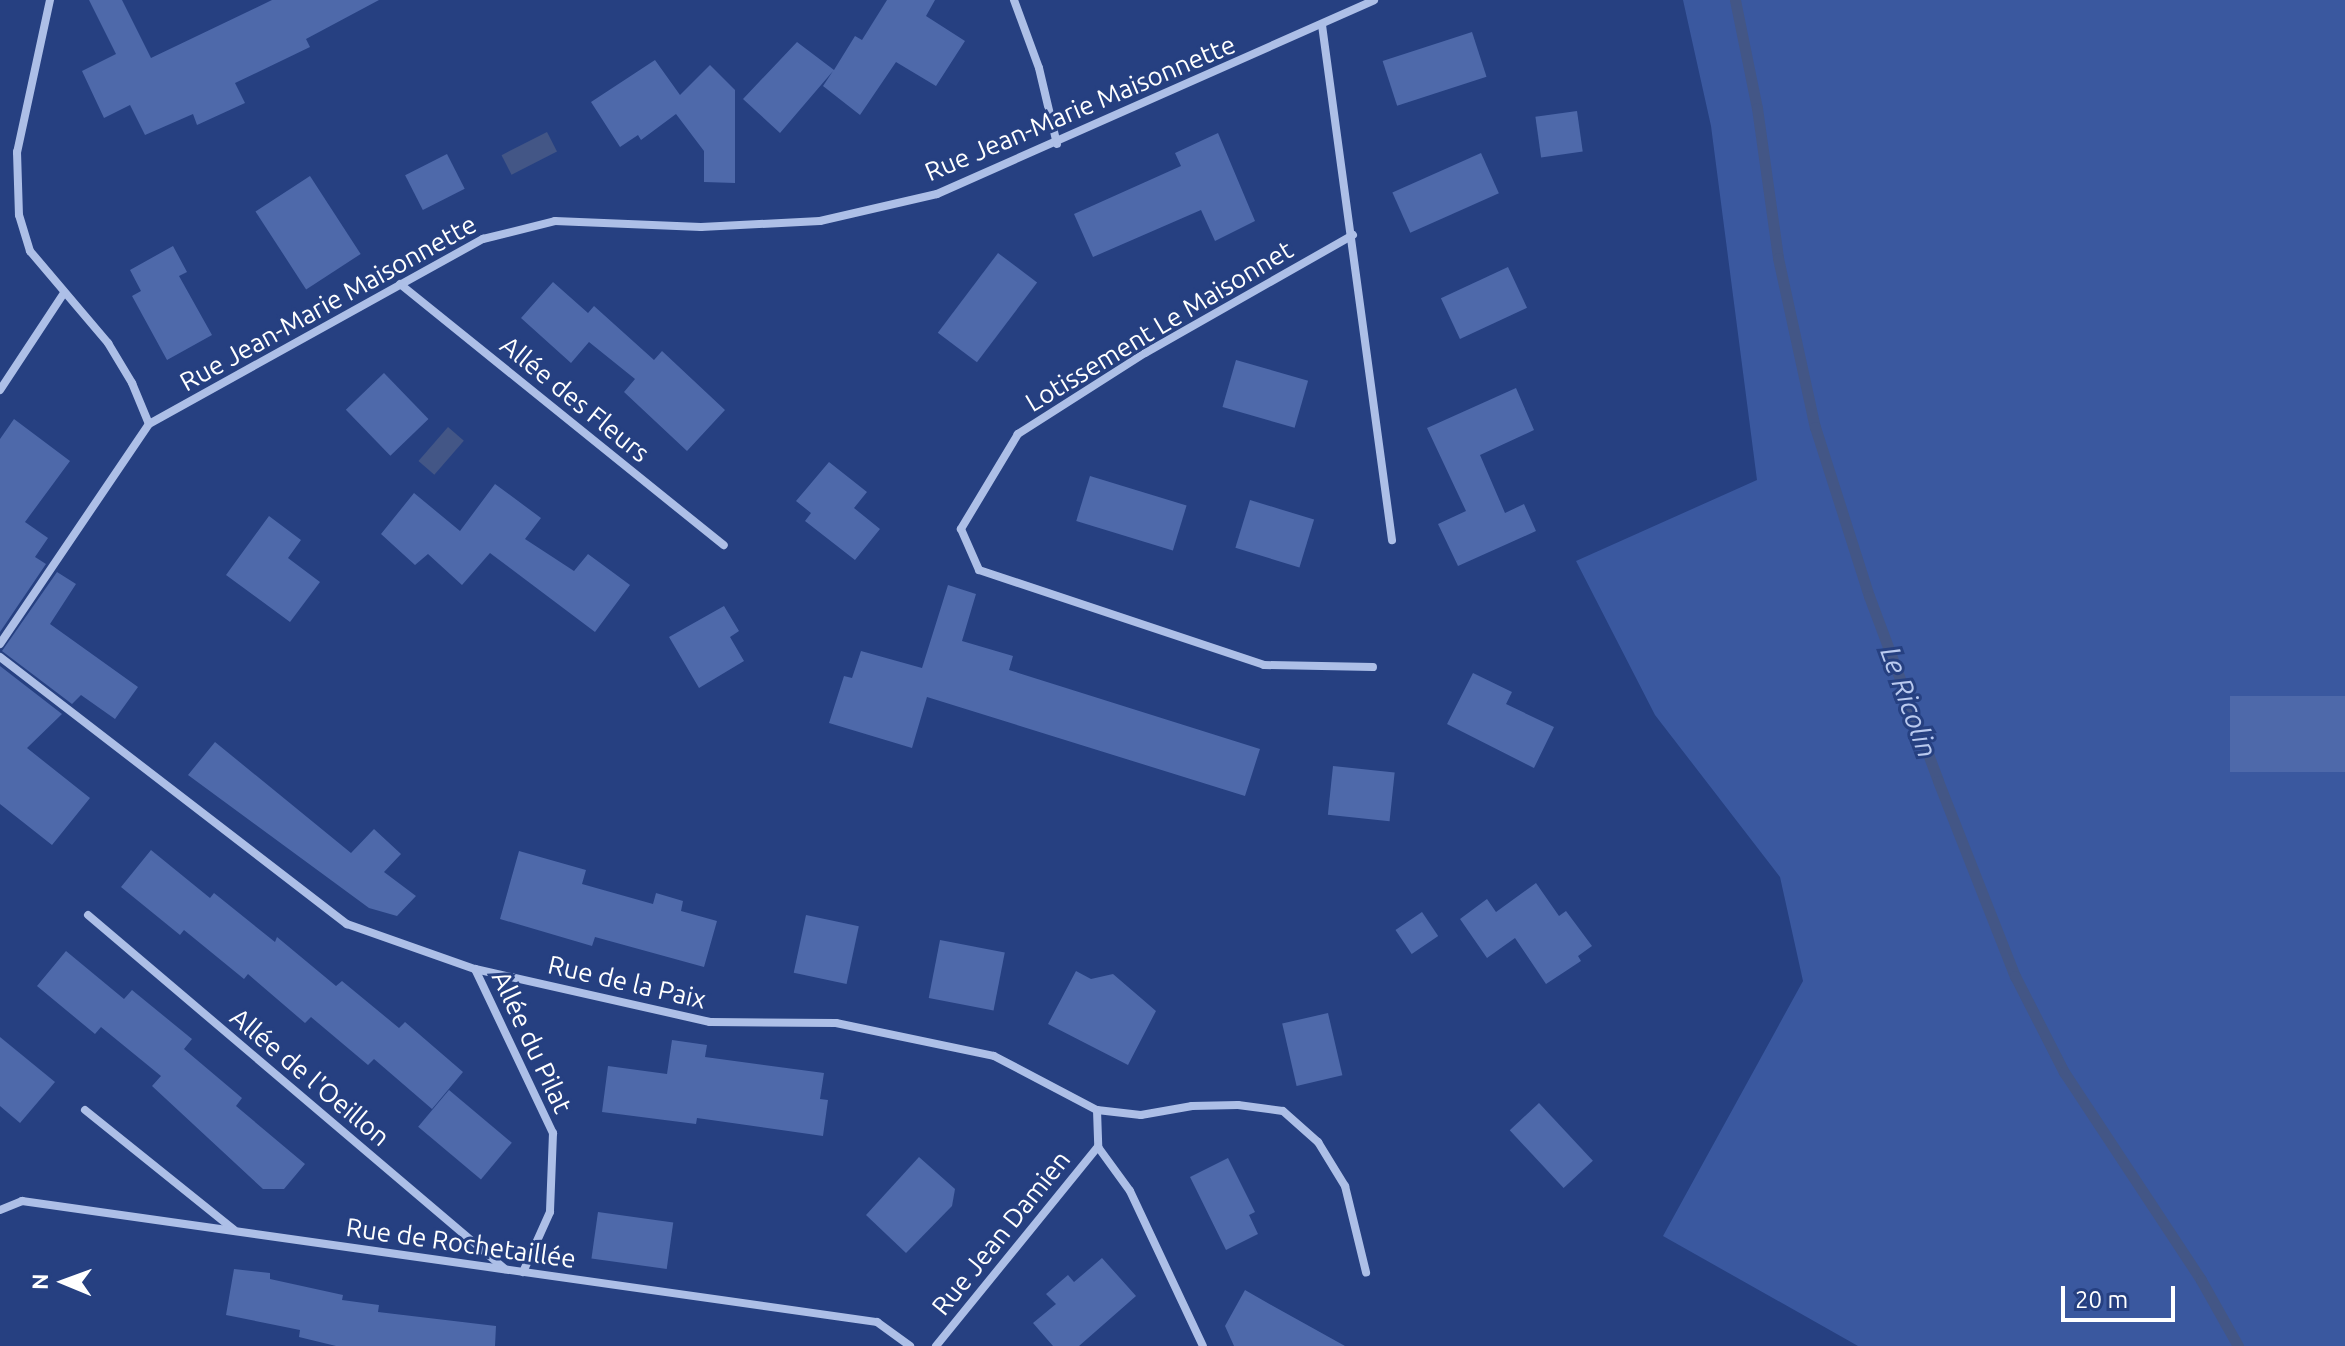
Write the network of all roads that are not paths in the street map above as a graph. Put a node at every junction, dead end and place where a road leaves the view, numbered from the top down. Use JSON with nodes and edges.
{"nodes":[{"id":1,"x":50,"y":0,"type":"edge"},
{"id":2,"x":1014,"y":0,"type":"edge"},
{"id":3,"x":1374,"y":0,"type":"edge"},
{"id":4,"x":1322,"y":25,"type":"junction"},
{"id":5,"x":1057,"y":144,"type":"junction"},
{"id":6,"x":1353,"y":235,"type":"junction"},
{"id":7,"x":400,"y":284,"type":"junction"},
{"id":8,"x":64,"y":293,"type":"junction"},
{"id":9,"x":0,"y":390,"type":"edge"},
{"id":10,"x":149,"y":424,"type":"junction"},
{"id":11,"x":1392,"y":540,"type":"dead end"},
{"id":12,"x":724,"y":545,"type":"dead end"},
{"id":13,"x":0,"y":644,"type":"edge"},
{"id":14,"x":0,"y":657,"type":"edge"},
{"id":15,"x":1373,"y":667,"type":"dead end"},
{"id":16,"x":88,"y":915,"type":"dead end"},
{"id":17,"x":475,"y":969,"type":"junction"},
{"id":18,"x":85,"y":1110,"type":"dead end"},
{"id":19,"x":1097,"y":1110,"type":"junction"},
{"id":20,"x":1098,"y":1147,"type":"junction"},
{"id":21,"x":0,"y":1210,"type":"edge"},
{"id":22,"x":235,"y":1231,"type":"junction"},
{"id":23,"x":505,"y":1269,"type":"junction"},
{"id":24,"x":523,"y":1272,"type":"junction"},
{"id":25,"x":1366,"y":1272,"type":"dead end"},
{"id":26,"x":910,"y":1346,"type":"edge"},
{"id":27,"x":936,"y":1346,"type":"edge"},
{"id":28,"x":1203,"y":1346,"type":"edge"}],
"edges":[{"from":1,"to":8,"type":"street"},
{"from":2,"to":5,"type":"street"},
{"from":3,"to":4,"type":"street","name":"Rue Jean-Marie Maisonnette"},
{"from":4,"to":5,"type":"street","name":"Rue Jean-Marie Maisonnette"},
{"from":4,"to":6,"type":"street"},
{"from":5,"to":7,"type":"street","name":"Rue Jean-Marie Maisonnette"},
{"from":6,"to":11,"type":"street"},
{"from":6,"to":15,"type":"street","name":"Lotissement Le Maisonnet"},
{"from":7,"to":10,"type":"street","name":"Rue Jean-Marie Maisonnette"},
{"from":7,"to":12,"type":"street","name":"Allée des Fleurs"},
{"from":8,"to":9,"type":"street"},
{"from":8,"to":10,"type":"street"},
{"from":10,"to":13,"type":"street","name":"Rue Jean-Marie Maisonnette"},
{"from":14,"to":17,"type":"street","name":"Rue de la Paix"},
{"from":16,"to":23,"type":"street","name":"Allée de l'Oeillon"},
{"from":17,"to":19,"type":"street","name":"Rue de la Paix"},
{"from":17,"to":24,"type":"street","name":"Allée du Pilat"},
{"from":18,"to":22,"type":"street"},
{"from":19,"to":20,"type":"street","name":"Rue Jean Damien"},
{"from":19,"to":25,"type":"street","name":"Rue de la Paix"},
{"from":20,"to":27,"type":"street","name":"Rue Jean Damien"},
{"from":20,"to":28,"type":"street","name":"Rue Jean Damien"},
{"from":21,"to":22,"type":"street","name":"Rue de Rochetaillée"},
{"from":22,"to":23,"type":"street","name":"Rue de Rochetaillée"},
{"from":23,"to":24,"type":"street","name":"Rue de Rochetaillée"},
{"from":24,"to":26,"type":"street","name":"Rue de Rochetaillée"}]}
